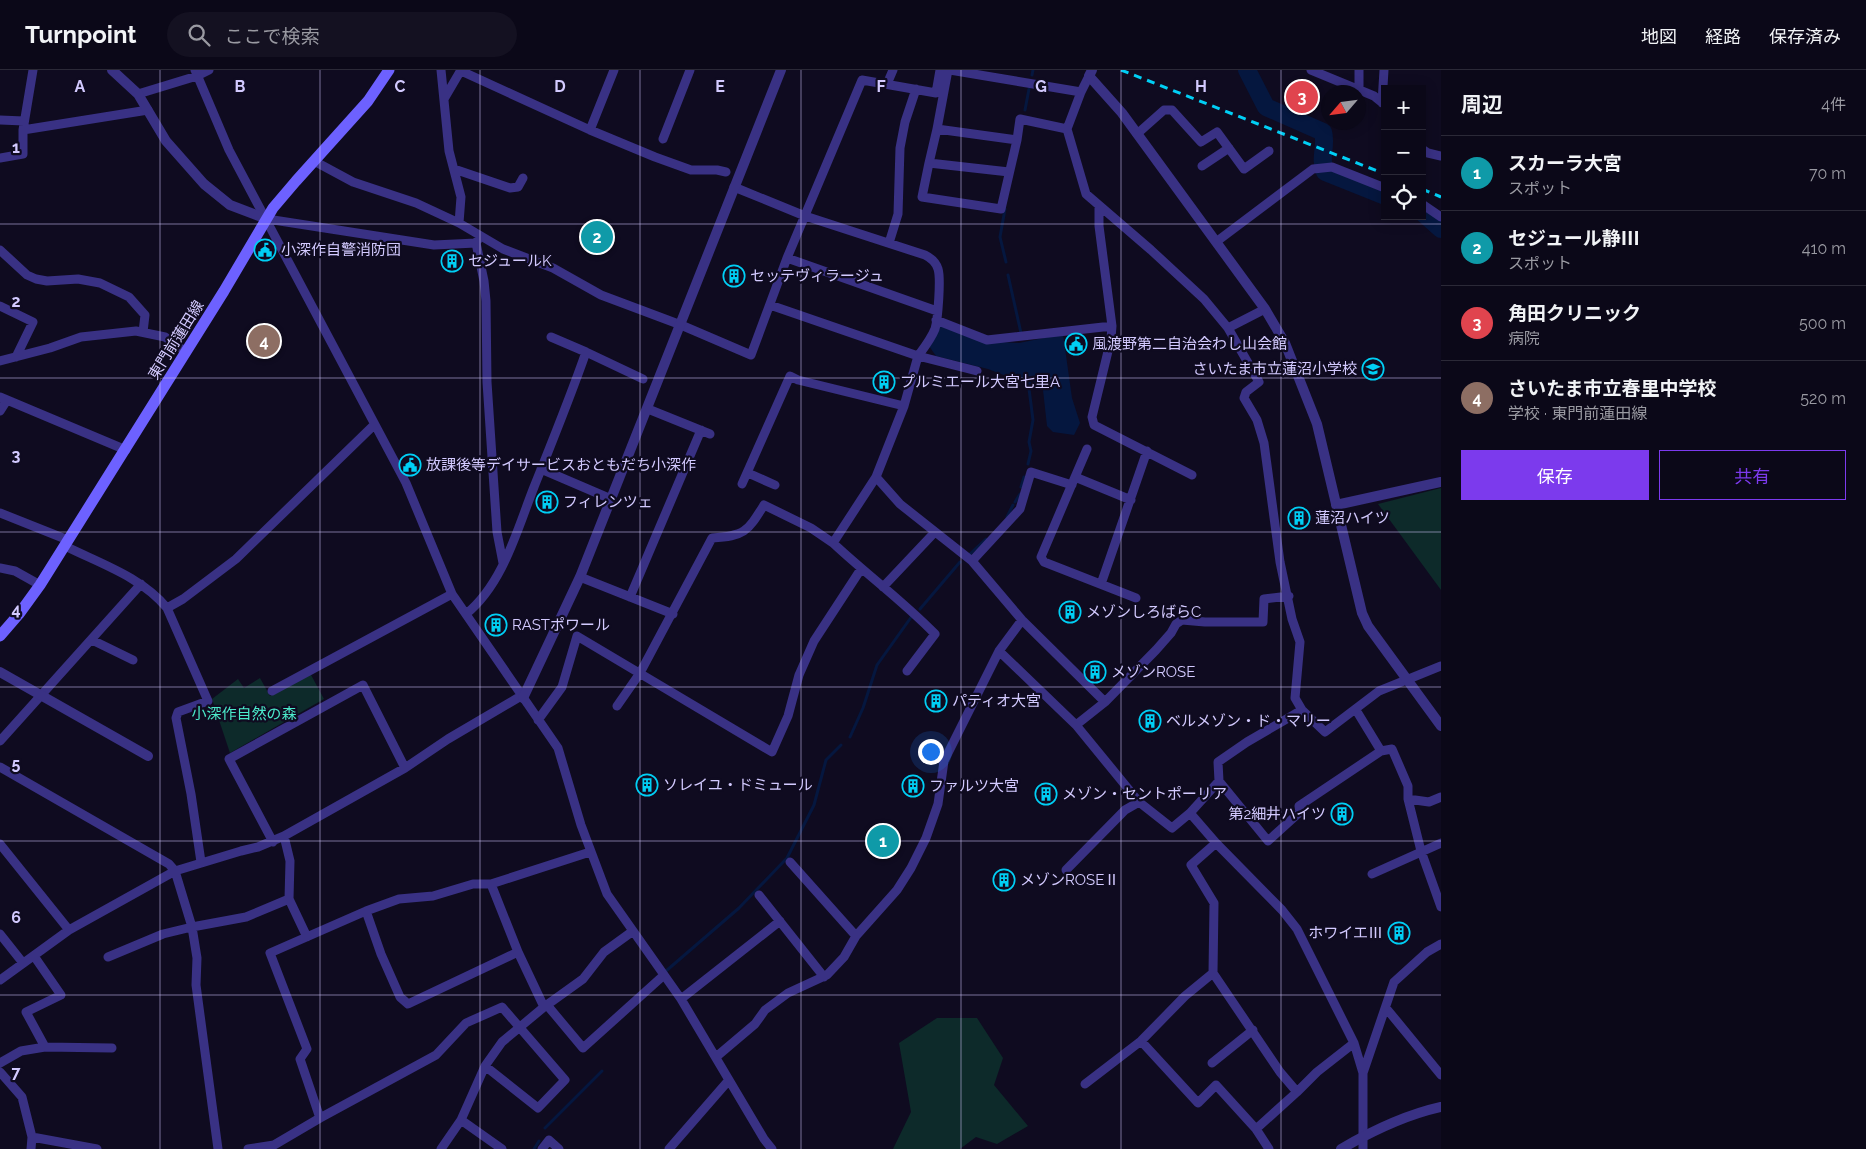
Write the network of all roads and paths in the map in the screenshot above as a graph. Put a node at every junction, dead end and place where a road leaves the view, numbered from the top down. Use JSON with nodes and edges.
{"nodes":[{"id":1,"x":33,"y":70,"type":"edge"},
{"id":2,"x":112,"y":70,"type":"edge"},
{"id":3,"x":208,"y":70,"type":"edge"},
{"id":4,"x":389,"y":70,"type":"edge"},
{"id":5,"x":441,"y":70,"type":"edge"},
{"id":6,"x":690,"y":70,"type":"edge"},
{"id":7,"x":781,"y":70,"type":"edge"},
{"id":8,"x":892,"y":70,"type":"edge"},
{"id":9,"x":940,"y":70,"type":"edge"},
{"id":10,"x":949,"y":70,"type":"edge"},
{"id":11,"x":1310,"y":70,"type":"edge"},
{"id":12,"x":1359,"y":70,"type":"edge"},
{"id":13,"x":1384,"y":70,"type":"edge"},
{"id":14,"x":461,"y":71,"type":"edge"},
{"id":15,"x":612,"y":71,"type":"edge"},
{"id":16,"x":196,"y":73,"type":"edge"},
{"id":17,"x":1091,"y":73,"type":"edge"},
{"id":18,"x":887,"y":84,"type":"junction"},
{"id":19,"x":1347,"y":85,"type":"edge"},
{"id":20,"x":1359,"y":85,"type":"edge"},
{"id":21,"x":1384,"y":85,"type":"edge"},
{"id":22,"x":916,"y":89,"type":"junction"},
{"id":23,"x":1081,"y":92,"type":"junction"},
{"id":24,"x":1366,"y":93,"type":"edge"},
{"id":25,"x":138,"y":94,"type":"junction"},
{"id":26,"x":444,"y":99,"type":"junction"},
{"id":27,"x":1381,"y":102,"type":"edge"},
{"id":28,"x":148,"y":110,"type":"junction"},
{"id":29,"x":0,"y":120,"type":"edge"},
{"id":30,"x":23,"y":126,"type":"junction"},
{"id":31,"x":938,"y":129,"type":"junction"},
{"id":32,"x":1067,"y":129,"type":"junction"},
{"id":33,"x":590,"y":130,"type":"junction"},
{"id":34,"x":1137,"y":134,"type":"junction"},
{"id":35,"x":663,"y":139,"type":"dead end"},
{"id":36,"x":1017,"y":140,"type":"junction"},
{"id":37,"x":1229,"y":148,"type":"junction"},
{"id":38,"x":1269,"y":151,"type":"dead end"},
{"id":39,"x":1426,"y":152,"type":"edge"},
{"id":40,"x":1440,"y":155,"type":"edge"},
{"id":41,"x":0,"y":158,"type":"edge"},
{"id":42,"x":314,"y":161,"type":"junction"},
{"id":43,"x":929,"y":163,"type":"junction"},
{"id":44,"x":1202,"y":166,"type":"dead end"},
{"id":45,"x":454,"y":169,"type":"junction"},
{"id":46,"x":726,"y":172,"type":"dead end"},
{"id":47,"x":1010,"y":172,"type":"junction"},
{"id":48,"x":523,"y":178,"type":"dead end"},
{"id":49,"x":1381,"y":186,"type":"edge"},
{"id":50,"x":734,"y":187,"type":"junction"},
{"id":51,"x":1100,"y":206,"type":"junction"},
{"id":52,"x":1426,"y":207,"type":"edge"},
{"id":53,"x":805,"y":216,"type":"junction"},
{"id":54,"x":1441,"y":217,"type":"edge"},
{"id":55,"x":267,"y":219,"type":"junction"},
{"id":56,"x":459,"y":223,"type":"junction"},
{"id":57,"x":478,"y":239,"type":"junction"},
{"id":58,"x":889,"y":242,"type":"junction"},
{"id":59,"x":1216,"y":242,"type":"junction"},
{"id":60,"x":0,"y":250,"type":"edge"},
{"id":61,"x":787,"y":258,"type":"junction"},
{"id":62,"x":770,"y":305,"type":"junction"},
{"id":63,"x":0,"y":306,"type":"edge"},
{"id":64,"x":1265,"y":309,"type":"junction"},
{"id":65,"x":937,"y":316,"type":"junction"},
{"id":66,"x":681,"y":325,"type":"junction"},
{"id":67,"x":1112,"y":326,"type":"junction"},
{"id":68,"x":1228,"y":328,"type":"junction"},
{"id":69,"x":144,"y":332,"type":"junction"},
{"id":70,"x":551,"y":337,"type":"dead end"},
{"id":71,"x":186,"y":352,"type":"junction"},
{"id":72,"x":586,"y":352,"type":"junction"},
{"id":73,"x":918,"y":356,"type":"junction"},
{"id":74,"x":16,"y":357,"type":"junction"},
{"id":75,"x":2,"y":363,"type":"edge"},
{"id":76,"x":977,"y":371,"type":"dead end"},
{"id":77,"x":643,"y":379,"type":"dead end"},
{"id":78,"x":4,"y":399,"type":"edge"},
{"id":79,"x":904,"y":406,"type":"junction"},
{"id":80,"x":648,"y":409,"type":"junction"},
{"id":81,"x":0,"y":410,"type":"edge"},
{"id":82,"x":374,"y":424,"type":"junction"},
{"id":83,"x":1087,"y":449,"type":"dead end"},
{"id":84,"x":126,"y":450,"type":"junction"},
{"id":85,"x":1148,"y":451,"type":"junction"},
{"id":86,"x":541,"y":469,"type":"junction"},
{"id":87,"x":748,"y":473,"type":"junction"},
{"id":88,"x":1192,"y":475,"type":"dead end"},
{"id":89,"x":876,"y":478,"type":"junction"},
{"id":90,"x":1074,"y":481,"type":"junction"},
{"id":91,"x":1441,"y":482,"type":"edge"},
{"id":92,"x":742,"y":484,"type":"dead end"},
{"id":93,"x":775,"y":485,"type":"dead end"},
{"id":94,"x":611,"y":499,"type":"junction"},
{"id":95,"x":1131,"y":500,"type":"junction"},
{"id":96,"x":1336,"y":505,"type":"junction"},
{"id":97,"x":0,"y":512,"type":"edge"},
{"id":98,"x":934,"y":533,"type":"junction"},
{"id":99,"x":66,"y":543,"type":"junction"},
{"id":100,"x":833,"y":543,"type":"junction"},
{"id":101,"x":972,"y":561,"type":"junction"},
{"id":102,"x":503,"y":563,"type":"junction"},
{"id":103,"x":0,"y":568,"type":"edge"},
{"id":104,"x":861,"y":569,"type":"junction"},
{"id":105,"x":580,"y":577,"type":"junction"},
{"id":106,"x":141,"y":584,"type":"junction"},
{"id":107,"x":1101,"y":584,"type":"junction"},
{"id":108,"x":40,"y":585,"type":"junction"},
{"id":109,"x":883,"y":587,"type":"junction"},
{"id":110,"x":452,"y":594,"type":"junction"},
{"id":111,"x":1288,"y":596,"type":"junction"},
{"id":112,"x":630,"y":597,"type":"junction"},
{"id":113,"x":1136,"y":598,"type":"dead end"},
{"id":114,"x":167,"y":608,"type":"junction"},
{"id":115,"x":466,"y":614,"type":"junction"},
{"id":116,"x":673,"y":614,"type":"junction"},
{"id":117,"x":1022,"y":620,"type":"junction"},
{"id":118,"x":0,"y":636,"type":"edge"},
{"id":119,"x":92,"y":640,"type":"junction"},
{"id":120,"x":999,"y":651,"type":"junction"},
{"id":121,"x":132,"y":660,"type":"dead end"},
{"id":122,"x":1441,"y":666,"type":"edge"},
{"id":123,"x":907,"y":671,"type":"dead end"},
{"id":124,"x":0,"y":672,"type":"edge"},
{"id":125,"x":640,"y":673,"type":"junction"},
{"id":126,"x":1406,"y":680,"type":"junction"},
{"id":127,"x":272,"y":691,"type":"dead end"},
{"id":128,"x":43,"y":695,"type":"junction"},
{"id":129,"x":522,"y":697,"type":"junction"},
{"id":130,"x":1105,"y":702,"type":"junction"},
{"id":131,"x":617,"y":706,"type":"dead end"},
{"id":132,"x":1302,"y":710,"type":"junction"},
{"id":133,"x":1356,"y":710,"type":"junction"},
{"id":134,"x":538,"y":720,"type":"junction"},
{"id":135,"x":1076,"y":725,"type":"junction"},
{"id":136,"x":1441,"y":726,"type":"edge"},
{"id":137,"x":0,"y":741,"type":"edge"},
{"id":138,"x":1381,"y":750,"type":"junction"},
{"id":139,"x":148,"y":756,"type":"dead end"},
{"id":140,"x":0,"y":768,"type":"edge"},
{"id":141,"x":405,"y":768,"type":"junction"},
{"id":142,"x":1219,"y":781,"type":"junction"},
{"id":143,"x":1441,"y":796,"type":"edge"},
{"id":144,"x":1408,"y":799,"type":"junction"},
{"id":145,"x":1139,"y":802,"type":"junction"},
{"id":146,"x":1190,"y":813,"type":"junction"},
{"id":147,"x":284,"y":836,"type":"junction"},
{"id":148,"x":273,"y":842,"type":"junction"},
{"id":149,"x":1216,"y":843,"type":"junction"},
{"id":150,"x":1441,"y":843,"type":"edge"},
{"id":151,"x":2,"y":850,"type":"edge"},
{"id":152,"x":1421,"y":851,"type":"junction"},
{"id":153,"x":590,"y":852,"type":"junction"},
{"id":154,"x":201,"y":862,"type":"junction"},
{"id":155,"x":790,"y":862,"type":"dead end"},
{"id":156,"x":1066,"y":870,"type":"dead end"},
{"id":157,"x":174,"y":871,"type":"junction"},
{"id":158,"x":1372,"y":874,"type":"dead end"},
{"id":159,"x":491,"y":884,"type":"junction"},
{"id":160,"x":759,"y":895,"type":"dead end"},
{"id":161,"x":289,"y":899,"type":"junction"},
{"id":162,"x":1441,"y":906,"type":"edge"},
{"id":163,"x":366,"y":911,"type":"junction"},
{"id":164,"x":780,"y":921,"type":"junction"},
{"id":165,"x":192,"y":927,"type":"junction"},
{"id":166,"x":69,"y":930,"type":"junction"},
{"id":167,"x":633,"y":931,"type":"junction"},
{"id":168,"x":0,"y":934,"type":"edge"},
{"id":169,"x":856,"y":936,"type":"junction"},
{"id":170,"x":307,"y":937,"type":"junction"},
{"id":171,"x":1441,"y":944,"type":"edge"},
{"id":172,"x":518,"y":952,"type":"junction"},
{"id":173,"x":34,"y":956,"type":"junction"},
{"id":174,"x":108,"y":957,"type":"dead end"},
{"id":175,"x":23,"y":963,"type":"junction"},
{"id":176,"x":1213,"y":973,"type":"junction"},
{"id":177,"x":664,"y":975,"type":"junction"},
{"id":178,"x":824,"y":976,"type":"junction"},
{"id":179,"x":0,"y":980,"type":"edge"},
{"id":180,"x":681,"y":999,"type":"junction"},
{"id":181,"x":545,"y":1006,"type":"junction"},
{"id":182,"x":1386,"y":1008,"type":"junction"},
{"id":183,"x":519,"y":1027,"type":"junction"},
{"id":184,"x":1253,"y":1030,"type":"junction"},
{"id":185,"x":1141,"y":1041,"type":"junction"},
{"id":186,"x":1354,"y":1043,"type":"junction"},
{"id":187,"x":45,"y":1047,"type":"junction"},
{"id":188,"x":112,"y":1048,"type":"dead end"},
{"id":189,"x":716,"y":1057,"type":"junction"},
{"id":190,"x":0,"y":1063,"type":"edge"},
{"id":191,"x":1212,"y":1063,"type":"dead end"},
{"id":192,"x":485,"y":1066,"type":"junction"},
{"id":193,"x":0,"y":1072,"type":"edge"},
{"id":194,"x":1363,"y":1073,"type":"junction"},
{"id":195,"x":1441,"y":1075,"type":"edge"},
{"id":196,"x":729,"y":1080,"type":"junction"},
{"id":197,"x":1085,"y":1084,"type":"dead end"},
{"id":198,"x":1297,"y":1092,"type":"junction"},
{"id":199,"x":1441,"y":1107,"type":"edge"},
{"id":200,"x":320,"y":1118,"type":"junction"},
{"id":201,"x":461,"y":1120,"type":"junction"},
{"id":202,"x":1256,"y":1129,"type":"junction"},
{"id":203,"x":1362,"y":1136,"type":"junction"},
{"id":204,"x":32,"y":1137,"type":"junction"},
{"id":205,"x":55,"y":1145,"type":"edge"},
{"id":206,"x":276,"y":1147,"type":"edge"},
{"id":207,"x":31,"y":1149,"type":"edge"},
{"id":208,"x":97,"y":1149,"type":"edge"},
{"id":209,"x":218,"y":1149,"type":"edge"},
{"id":210,"x":248,"y":1149,"type":"edge"},
{"id":211,"x":441,"y":1149,"type":"edge"},
{"id":212,"x":502,"y":1149,"type":"edge"},
{"id":213,"x":542,"y":1149,"type":"edge"},
{"id":214,"x":559,"y":1149,"type":"edge"},
{"id":215,"x":669,"y":1149,"type":"edge"},
{"id":216,"x":772,"y":1149,"type":"edge"},
{"id":217,"x":1269,"y":1149,"type":"edge"},
{"id":218,"x":1341,"y":1149,"type":"edge"},
{"id":219,"x":1363,"y":1149,"type":"edge"}],
"edges":[{"from":1,"to":30,"type":"street"},
{"from":2,"to":25,"type":"street"},
{"from":3,"to":16,"type":"street"},
{"from":4,"to":42,"type":"main road","name":"東門前蓮田線"},
{"from":5,"to":26,"type":"street"},
{"from":6,"to":35,"type":"street"},
{"from":7,"to":50,"type":"street"},
{"from":8,"to":18,"type":"street"},
{"from":9,"to":22,"type":"street"},
{"from":10,"to":23,"type":"street"},
{"from":10,"to":31,"type":"street"},
{"from":11,"to":19,"type":"street"},
{"from":12,"to":20,"type":"street"},
{"from":13,"to":21,"type":"street"},
{"from":14,"to":26,"type":"street"},
{"from":14,"to":33,"type":"street"},
{"from":15,"to":33,"type":"street"},
{"from":16,"to":25,"type":"street"},
{"from":16,"to":55,"type":"street"},
{"from":17,"to":23,"type":"street"},
{"from":17,"to":34,"type":"street"},
{"from":18,"to":22,"type":"street"},
{"from":18,"to":53,"type":"street"},
{"from":22,"to":58,"type":"street"},
{"from":23,"to":32,"type":"street"},
{"from":24,"to":27,"type":"street"},
{"from":25,"to":28,"type":"street"},
{"from":26,"to":45,"type":"street"},
{"from":28,"to":30,"type":"street"},
{"from":28,"to":55,"type":"street"},
{"from":29,"to":30,"type":"street"},
{"from":30,"to":41,"type":"street"},
{"from":31,"to":36,"type":"street"},
{"from":31,"to":43,"type":"street"},
{"from":32,"to":36,"type":"street"},
{"from":32,"to":51,"type":"street"},
{"from":33,"to":46,"type":"street"},
{"from":34,"to":37,"type":"street"},
{"from":34,"to":59,"type":"street"},
{"from":36,"to":47,"type":"street"},
{"from":37,"to":38,"type":"street"},
{"from":37,"to":44,"type":"street"},
{"from":39,"to":40,"type":"street"},
{"from":42,"to":55,"type":"main road","name":"東門前蓮田線"},
{"from":42,"to":56,"type":"street"},
{"from":43,"to":47,"type":"street"},
{"from":43,"to":47,"type":"street"},
{"from":45,"to":48,"type":"street"},
{"from":45,"to":56,"type":"street"},
{"from":49,"to":59,"type":"street"},
{"from":50,"to":53,"type":"street"},
{"from":50,"to":66,"type":"street"},
{"from":51,"to":67,"type":"street"},
{"from":51,"to":68,"type":"street"},
{"from":52,"to":54,"type":"street"},
{"from":53,"to":58,"type":"street"},
{"from":53,"to":61,"type":"street"},
{"from":55,"to":57,"type":"street"},
{"from":55,"to":71,"type":"main road","name":"東門前蓮田線"},
{"from":55,"to":82,"type":"street"},
{"from":56,"to":57,"type":"street"},
{"from":57,"to":66,"type":"street"},
{"from":57,"to":102,"type":"street"},
{"from":58,"to":65,"type":"street"},
{"from":59,"to":64,"type":"street"},
{"from":60,"to":69,"type":"street"},
{"from":61,"to":62,"type":"street"},
{"from":61,"to":65,"type":"street"},
{"from":62,"to":66,"type":"street"},
{"from":62,"to":73,"type":"street"},
{"from":63,"to":74,"type":"street"},
{"from":64,"to":68,"type":"street"},
{"from":64,"to":96,"type":"street"},
{"from":65,"to":67,"type":"street"},
{"from":65,"to":73,"type":"street"},
{"from":66,"to":80,"type":"street"},
{"from":67,"to":85,"type":"street"},
{"from":68,"to":111,"type":"street"},
{"from":69,"to":71,"type":"street"},
{"from":69,"to":74,"type":"street"},
{"from":70,"to":72,"type":"street"},
{"from":71,"to":84,"type":"main road","name":"東門前蓮田線"},
{"from":72,"to":77,"type":"street"},
{"from":72,"to":86,"type":"street"},
{"from":73,"to":76,"type":"street"},
{"from":73,"to":79,"type":"street"},
{"from":74,"to":75,"type":"street"},
{"from":78,"to":81,"type":"street"},
{"from":78,"to":84,"type":"street"},
{"from":79,"to":87,"type":"street"},
{"from":79,"to":89,"type":"street"},
{"from":80,"to":94,"type":"street"},
{"from":80,"to":112,"type":"street"},
{"from":82,"to":110,"type":"street"},
{"from":82,"to":114,"type":"street"},
{"from":83,"to":90,"type":"street"},
{"from":84,"to":99,"type":"main road","name":"東門前蓮田線"},
{"from":85,"to":88,"type":"street"},
{"from":85,"to":95,"type":"street"},
{"from":86,"to":94,"type":"street"},
{"from":86,"to":102,"type":"street"},
{"from":87,"to":92,"type":"street"},
{"from":87,"to":93,"type":"street"},
{"from":89,"to":98,"type":"street"},
{"from":89,"to":100,"type":"street"},
{"from":90,"to":95,"type":"street"},
{"from":90,"to":101,"type":"street"},
{"from":90,"to":107,"type":"street"},
{"from":91,"to":96,"type":"street"},
{"from":94,"to":105,"type":"street"},
{"from":95,"to":107,"type":"street"},
{"from":96,"to":126,"type":"street"},
{"from":97,"to":99,"type":"street"},
{"from":98,"to":101,"type":"street"},
{"from":98,"to":109,"type":"street"},
{"from":99,"to":106,"type":"street"},
{"from":99,"to":108,"type":"main road","name":"東門前蓮田線"},
{"from":100,"to":104,"type":"street"},
{"from":100,"to":116,"type":"street"},
{"from":101,"to":117,"type":"street"},
{"from":102,"to":115,"type":"street"},
{"from":103,"to":108,"type":"street"},
{"from":104,"to":109,"type":"street"},
{"from":104,"to":125,"type":"street"},
{"from":105,"to":112,"type":"street"},
{"from":105,"to":129,"type":"street"},
{"from":106,"to":114,"type":"street"},
{"from":106,"to":119,"type":"street"},
{"from":107,"to":113,"type":"street"},
{"from":108,"to":118,"type":"main road","name":"東門前蓮田線"},
{"from":109,"to":123,"type":"street"},
{"from":110,"to":115,"type":"street"},
{"from":110,"to":127,"type":"street"},
{"from":111,"to":130,"type":"street"},
{"from":111,"to":132,"type":"street"},
{"from":112,"to":116,"type":"street"},
{"from":114,"to":154,"type":"street"},
{"from":115,"to":129,"type":"street"},
{"from":116,"to":125,"type":"street"},
{"from":117,"to":120,"type":"street"},
{"from":117,"to":130,"type":"street"},
{"from":119,"to":121,"type":"street"},
{"from":119,"to":128,"type":"street"},
{"from":120,"to":135,"type":"street"},
{"from":120,"to":169,"type":"street"},
{"from":122,"to":126,"type":"street"},
{"from":124,"to":128,"type":"street"},
{"from":125,"to":131,"type":"street"},
{"from":125,"to":134,"type":"street"},
{"from":126,"to":133,"type":"street"},
{"from":126,"to":136,"type":"street"},
{"from":128,"to":137,"type":"street"},
{"from":128,"to":139,"type":"street"},
{"from":129,"to":134,"type":"street"},
{"from":129,"to":141,"type":"street"},
{"from":130,"to":135,"type":"street"},
{"from":132,"to":133,"type":"street"},
{"from":132,"to":142,"type":"street"},
{"from":133,"to":138,"type":"street"},
{"from":134,"to":153,"type":"street"},
{"from":135,"to":145,"type":"street"},
{"from":138,"to":142,"type":"street"},
{"from":138,"to":144,"type":"street"},
{"from":140,"to":157,"type":"street"},
{"from":141,"to":147,"type":"street"},
{"from":141,"to":148,"type":"street"},
{"from":142,"to":146,"type":"street"},
{"from":143,"to":144,"type":"street"},
{"from":144,"to":152,"type":"street"},
{"from":145,"to":146,"type":"street"},
{"from":145,"to":156,"type":"street"},
{"from":146,"to":149,"type":"street"},
{"from":147,"to":148,"type":"street"},
{"from":147,"to":161,"type":"street"},
{"from":148,"to":154,"type":"street"},
{"from":149,"to":176,"type":"street"},
{"from":149,"to":186,"type":"street"},
{"from":150,"to":152,"type":"street"},
{"from":151,"to":166,"type":"street"},
{"from":152,"to":158,"type":"street"},
{"from":152,"to":162,"type":"street"},
{"from":153,"to":159,"type":"street"},
{"from":153,"to":167,"type":"street"},
{"from":154,"to":157,"type":"street"},
{"from":155,"to":169,"type":"street"},
{"from":157,"to":165,"type":"street"},
{"from":157,"to":166,"type":"street"},
{"from":159,"to":163,"type":"street"},
{"from":159,"to":172,"type":"street"},
{"from":160,"to":164,"type":"street"},
{"from":161,"to":165,"type":"street"},
{"from":161,"to":170,"type":"street"},
{"from":163,"to":170,"type":"street"},
{"from":163,"to":172,"type":"street"},
{"from":164,"to":178,"type":"street"},
{"from":164,"to":180,"type":"street"},
{"from":165,"to":174,"type":"street"},
{"from":165,"to":209,"type":"street"},
{"from":166,"to":173,"type":"street"},
{"from":167,"to":177,"type":"street"},
{"from":167,"to":181,"type":"street"},
{"from":168,"to":175,"type":"street"},
{"from":169,"to":178,"type":"street"},
{"from":170,"to":200,"type":"street"},
{"from":171,"to":182,"type":"street"},
{"from":172,"to":181,"type":"street"},
{"from":173,"to":175,"type":"street"},
{"from":173,"to":187,"type":"street"},
{"from":175,"to":179,"type":"street"},
{"from":176,"to":184,"type":"street"},
{"from":176,"to":185,"type":"street"},
{"from":177,"to":180,"type":"street"},
{"from":177,"to":181,"type":"street"},
{"from":178,"to":189,"type":"street"},
{"from":180,"to":189,"type":"street"},
{"from":181,"to":183,"type":"street"},
{"from":182,"to":194,"type":"street"},
{"from":182,"to":195,"type":"street"},
{"from":183,"to":192,"type":"street"},
{"from":183,"to":192,"type":"street"},
{"from":183,"to":200,"type":"street"},
{"from":184,"to":191,"type":"street"},
{"from":184,"to":198,"type":"street"},
{"from":185,"to":197,"type":"street"},
{"from":185,"to":202,"type":"street"},
{"from":186,"to":194,"type":"street"},
{"from":186,"to":198,"type":"street"},
{"from":187,"to":188,"type":"street"},
{"from":187,"to":190,"type":"street"},
{"from":189,"to":196,"type":"street"},
{"from":192,"to":201,"type":"street"},
{"from":193,"to":204,"type":"street"},
{"from":194,"to":203,"type":"street"},
{"from":196,"to":215,"type":"street"},
{"from":196,"to":216,"type":"street"},
{"from":198,"to":202,"type":"street"},
{"from":199,"to":203,"type":"street"},
{"from":200,"to":206,"type":"street"},
{"from":201,"to":211,"type":"street"},
{"from":201,"to":212,"type":"street"},
{"from":202,"to":217,"type":"street"},
{"from":203,"to":218,"type":"street"},
{"from":203,"to":219,"type":"street"},
{"from":204,"to":205,"type":"street"},
{"from":204,"to":207,"type":"street"},
{"from":205,"to":208,"type":"street"},
{"from":206,"to":210,"type":"street"},
{"from":213,"to":214,"type":"street"}]}
